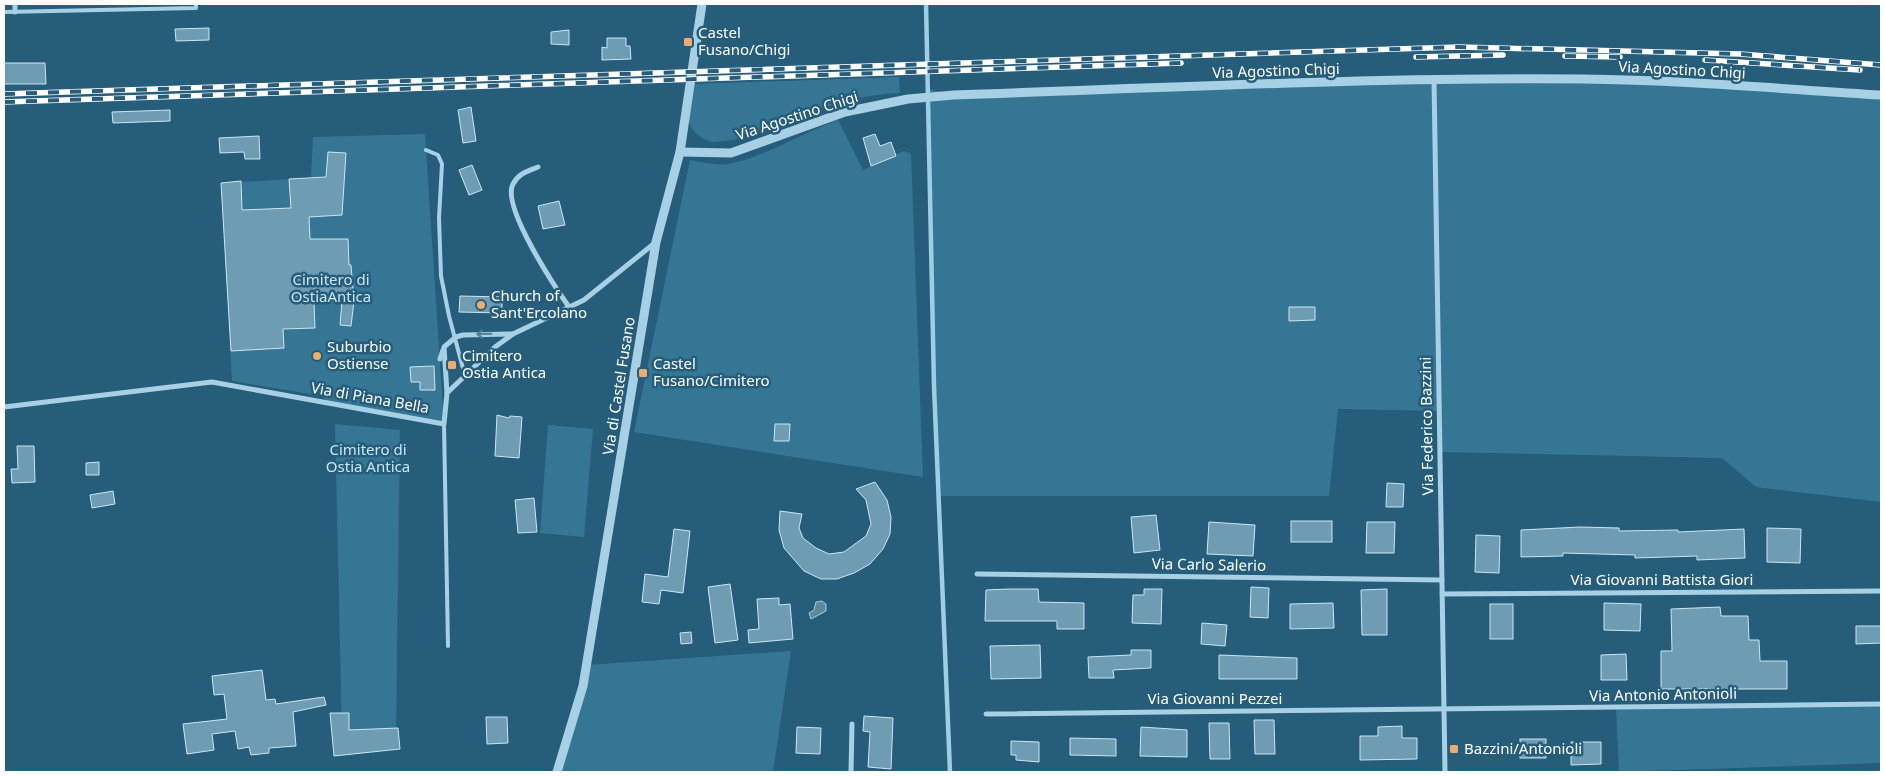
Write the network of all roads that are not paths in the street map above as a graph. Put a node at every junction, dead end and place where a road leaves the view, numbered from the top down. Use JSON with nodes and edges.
{"nodes":[{"id":1,"x":15,"y":4,"type":"edge"},
{"id":2,"x":196,"y":4,"type":"edge"},
{"id":3,"x":702,"y":4,"type":"edge"},
{"id":4,"x":4,"y":12,"type":"edge"},
{"id":5,"x":16,"y":12,"type":"junction"},
{"id":6,"x":1434,"y":80,"type":"junction"},
{"id":7,"x":1881,"y":95,"type":"edge"},
{"id":8,"x":426,"y":150,"type":"dead end"},
{"id":9,"x":680,"y":152,"type":"junction"},
{"id":10,"x":538,"y":167,"type":"dead end"},
{"id":11,"x":656,"y":242,"type":"junction"},
{"id":12,"x":569,"y":308,"type":"junction"},
{"id":13,"x":513,"y":334,"type":"junction"},
{"id":14,"x":456,"y":337,"type":"junction"},
{"id":15,"x":444,"y":347,"type":"junction"},
{"id":16,"x":440,"y":359,"type":"dead end"},
{"id":17,"x":465,"y":376,"type":"junction"},
{"id":18,"x":447,"y":394,"type":"junction"},
{"id":19,"x":4,"y":407,"type":"edge"},
{"id":20,"x":444,"y":424,"type":"junction"},
{"id":21,"x":977,"y":574,"type":"dead end"},
{"id":22,"x":1442,"y":580,"type":"junction"},
{"id":23,"x":1881,"y":591,"type":"edge"},
{"id":24,"x":1442,"y":594,"type":"junction"},
{"id":25,"x":448,"y":646,"type":"dead end"},
{"id":26,"x":1881,"y":704,"type":"edge"},
{"id":27,"x":1445,"y":710,"type":"junction"},
{"id":28,"x":986,"y":714,"type":"dead end"},
{"id":29,"x":852,"y":724,"type":"dead end"},
{"id":30,"x":557,"y":772,"type":"edge"},
{"id":31,"x":852,"y":772,"type":"edge"},
{"id":32,"x":1445,"y":772,"type":"edge"}],
"edges":[{"from":1,"to":5,"type":"street"},
{"from":2,"to":5,"type":"lane"},
{"from":3,"to":9,"type":"street","name":"Via di Castel Fusano"},
{"from":4,"to":5,"type":"lane"},
{"from":6,"to":7,"type":"street","name":"Via Agostino Chigi"},
{"from":6,"to":9,"type":"street","name":"Via Agostino Chigi"},
{"from":6,"to":22,"type":"street","name":"Via Federico Bazzini"},
{"from":8,"to":14,"type":"lane"},
{"from":9,"to":11,"type":"street","name":"Via di Castel Fusano"},
{"from":10,"to":12,"type":"street"},
{"from":11,"to":12,"type":"street","name":"Via di Piana Bella"},
{"from":11,"to":30,"type":"street","name":"Via di Castel Fusano"},
{"from":12,"to":13,"type":"street","name":"Via di Piana Bella"},
{"from":13,"to":14,"type":"street","one_way":true},
{"from":13,"to":17,"type":"street","name":"Via di Piana Bella"},
{"from":14,"to":15,"type":"street"},
{"from":14,"to":17,"type":"lane"},
{"from":15,"to":16,"type":"street"},
{"from":15,"to":18,"type":"street"},
{"from":17,"to":18,"type":"street","name":"Via di Piana Bella"},
{"from":18,"to":20,"type":"street","name":"Via di Piana Bella"},
{"from":19,"to":20,"type":"street","name":"Via di Piana Bella"},
{"from":20,"to":25,"type":"lane"},
{"from":21,"to":22,"type":"street","name":"Via Carlo Salerio"},
{"from":22,"to":24,"type":"street","name":"Via Federico Bazzini"},
{"from":23,"to":24,"type":"street","name":"Via Giovanni Battista Giori"},
{"from":24,"to":27,"type":"street","name":"Via Federico Bazzini"},
{"from":26,"to":27,"type":"street","name":"Via Antonio Antonioli"},
{"from":27,"to":28,"type":"street","name":"Via Giovanni Pezzei"},
{"from":27,"to":32,"type":"street","name":"Via Federico Bazzini"},
{"from":29,"to":31,"type":"street"}]}
